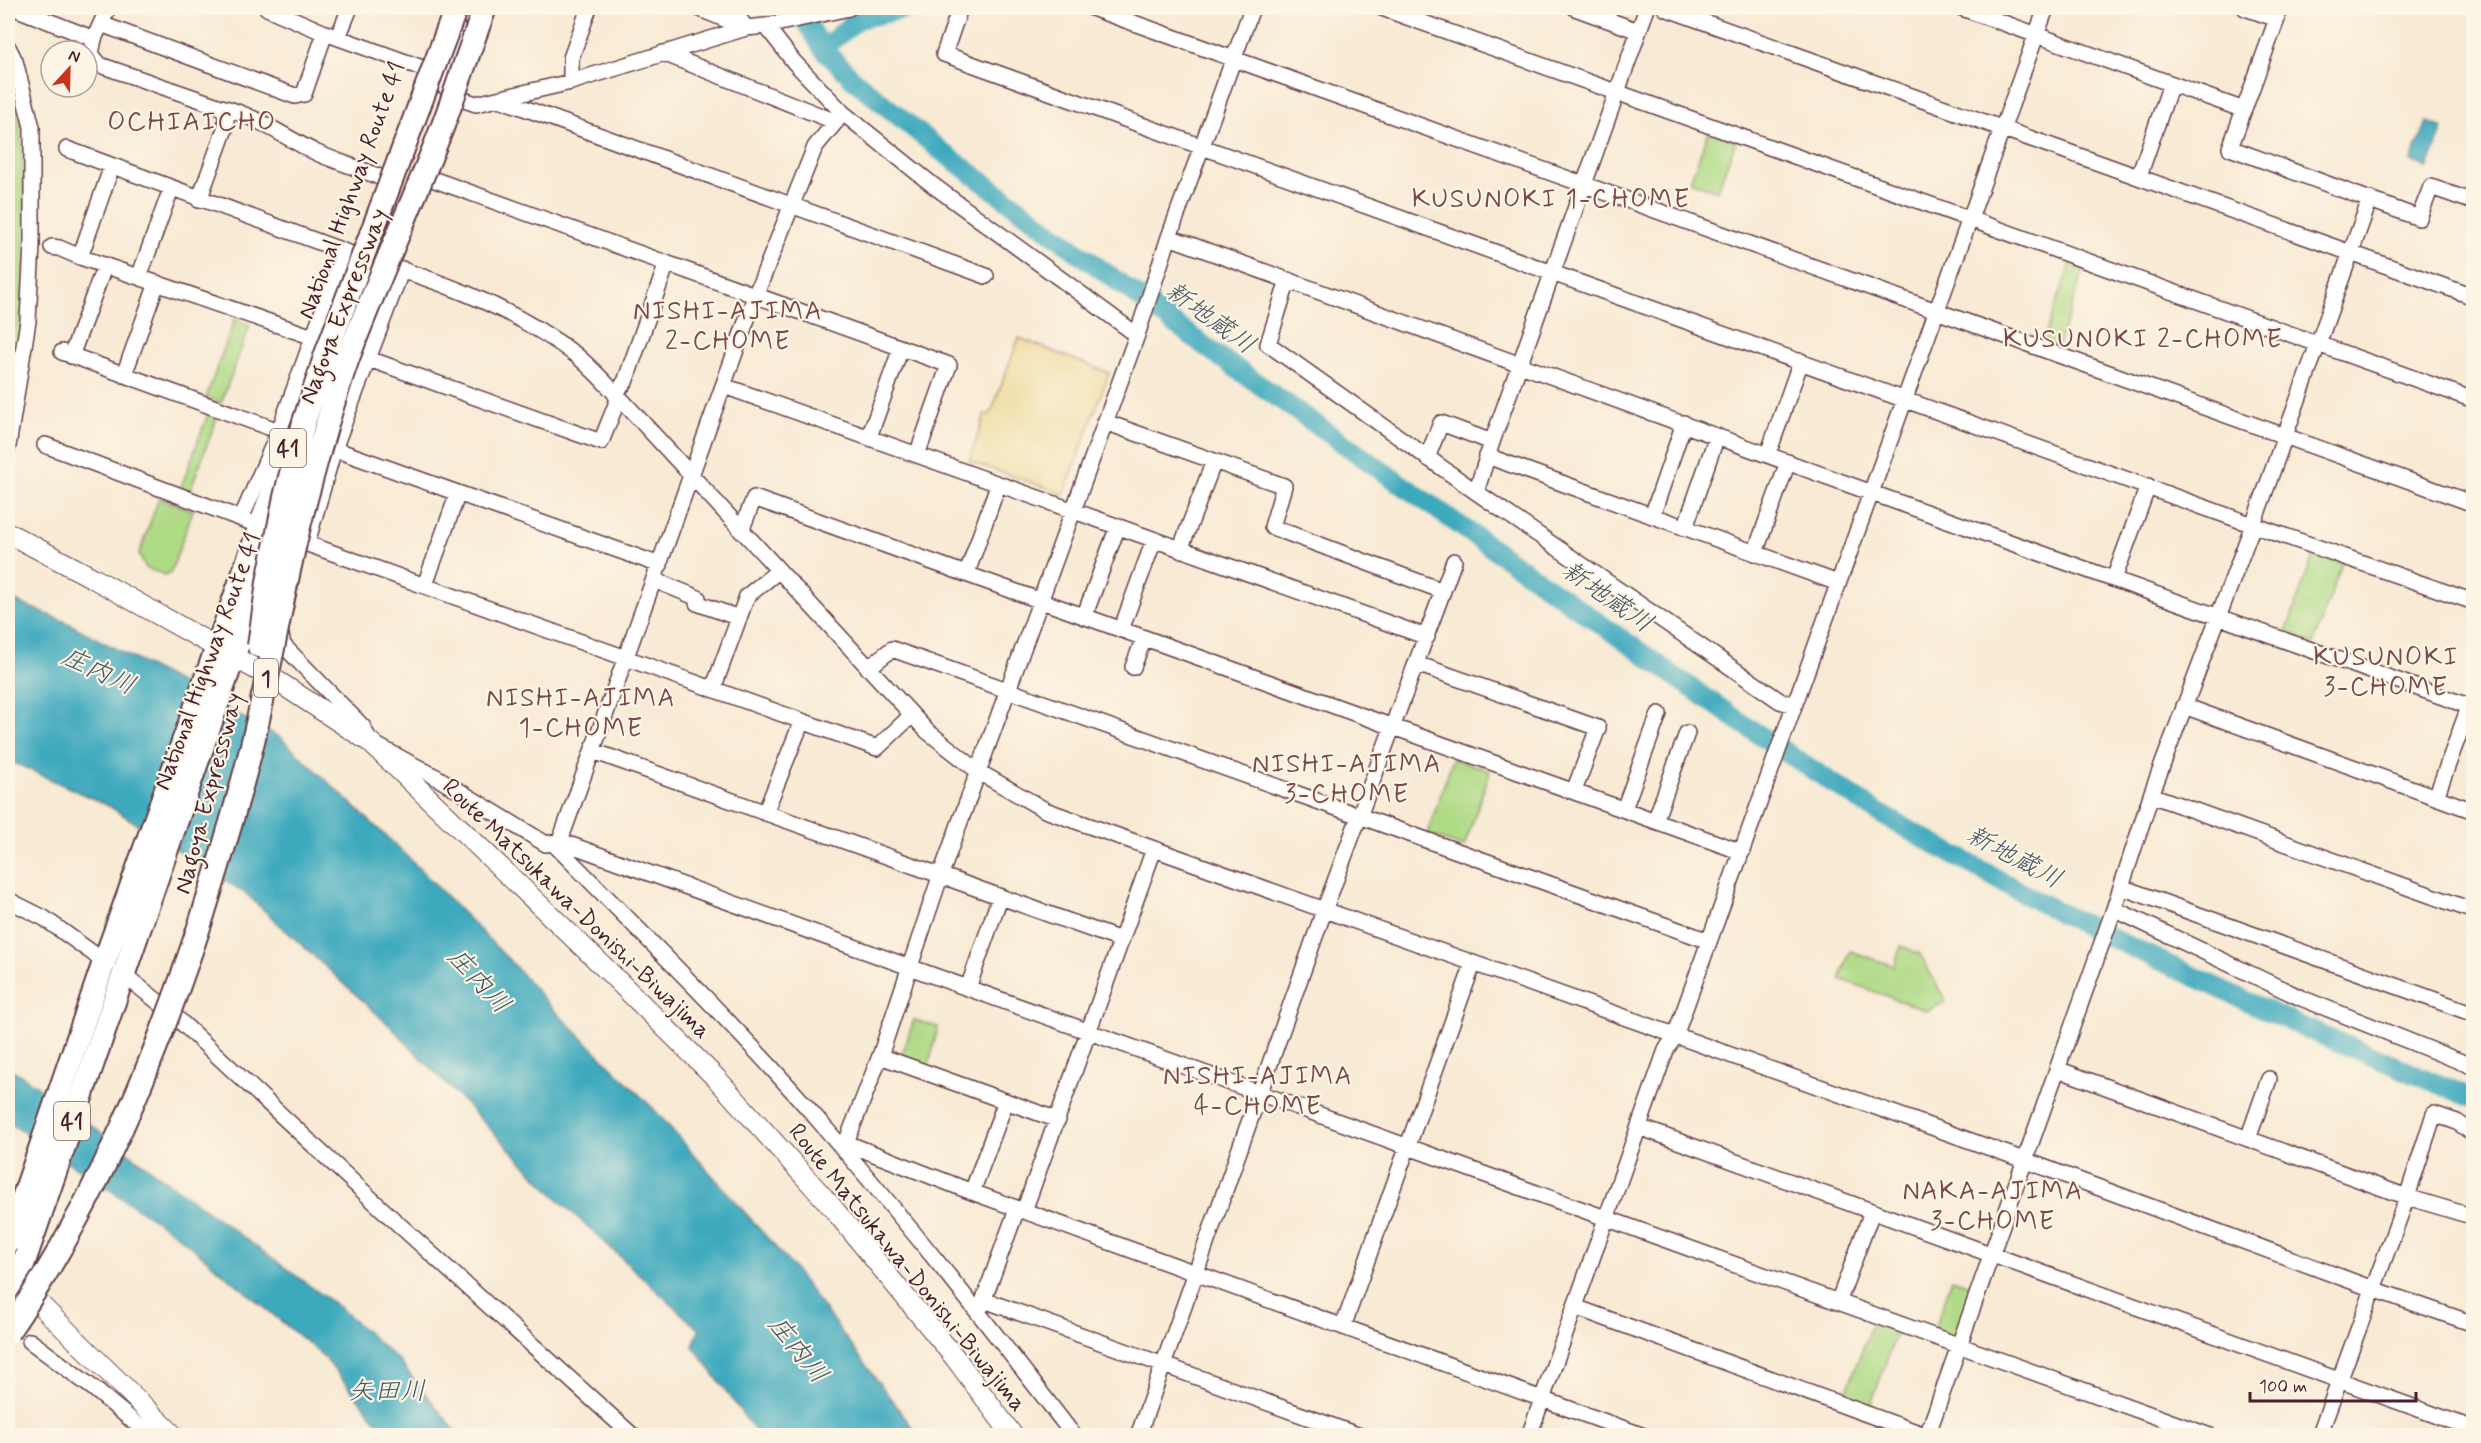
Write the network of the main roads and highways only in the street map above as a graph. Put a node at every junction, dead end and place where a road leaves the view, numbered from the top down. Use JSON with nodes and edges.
{"nodes":[{"id":1,"x":452,"y":8,"type":"edge"},
{"id":2,"x":474,"y":8,"type":"edge"},
{"id":3,"x":485,"y":8,"type":"edge"},
{"id":4,"x":491,"y":8,"type":"edge"},
{"id":5,"x":465,"y":58,"type":"junction"},
{"id":6,"x":436,"y":70,"type":"junction"},
{"id":7,"x":8,"y":533,"type":"edge"},
{"id":8,"x":277,"y":541,"type":"junction"},
{"id":9,"x":223,"y":661,"type":"junction"},
{"id":10,"x":8,"y":1242,"type":"edge"},
{"id":11,"x":16,"y":1281,"type":"junction"},
{"id":12,"x":8,"y":1308,"type":"edge"},
{"id":13,"x":8,"y":1321,"type":"edge"},
{"id":14,"x":8,"y":1332,"type":"edge"},
{"id":15,"x":174,"y":1436,"type":"edge"},
{"id":16,"x":1013,"y":1436,"type":"edge"}],
"edges":[{"from":1,"to":6,"type":"highway"},
{"from":1,"to":8,"type":"highway","name":"Nagoya Expressway","number":"1","bridge":true},
{"from":2,"to":5,"type":"highway"},
{"from":3,"to":5,"type":"highway","name":"Nagoya Expressway","number":"1","bridge":true},
{"from":4,"to":9,"type":"highway","name":"National Highway Route 41","number":"41"},
{"from":5,"to":14,"type":"highway","name":"Nagoya Expressway","number":"1","bridge":true},
{"from":6,"to":8,"type":"highway"},
{"from":6,"to":9,"type":"highway","name":"National Highway Route 41","number":"41"},
{"from":7,"to":9,"type":"main road","name":"Route Matsukawa-Donishi-Biwajima"},
{"from":8,"to":13,"type":"highway","name":"Nagoya Expressway","number":"1","bridge":true},
{"from":9,"to":10,"type":"highway","name":"National Highway Route 41","number":"41"},
{"from":9,"to":11,"type":"highway","name":"National Highway Route 41","number":"41"},
{"from":9,"to":16,"type":"main road","name":"Route Matsukawa-Donishi-Biwajima"},
{"from":11,"to":12,"type":"highway","name":"National Highway Route 41","number":"41"},
{"from":11,"to":15,"type":"main road"}]}
